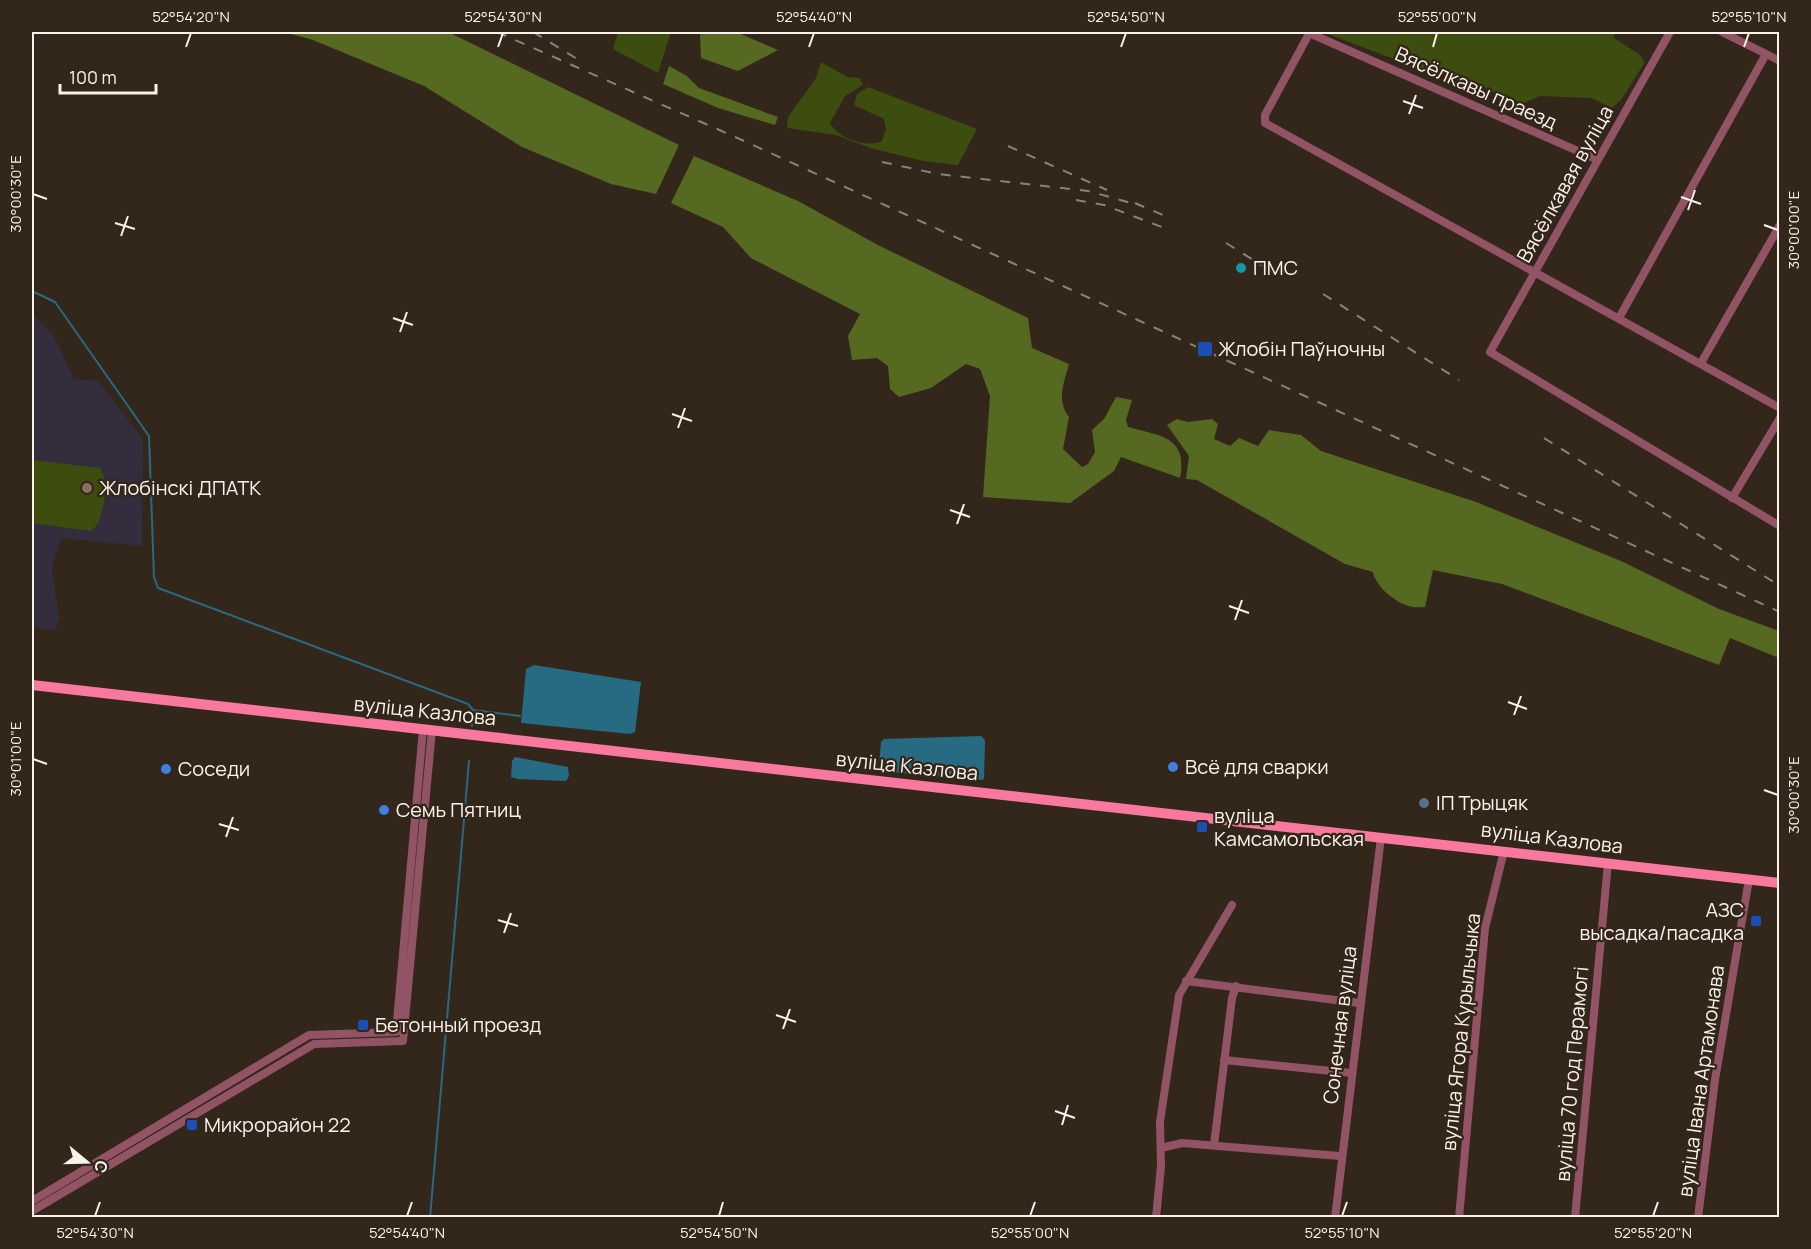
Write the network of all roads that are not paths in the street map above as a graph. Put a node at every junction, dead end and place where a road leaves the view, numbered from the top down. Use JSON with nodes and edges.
{"nodes":[{"id":1,"x":1309,"y":32,"type":"edge"},
{"id":2,"x":1670,"y":32,"type":"edge"},
{"id":3,"x":1722,"y":32,"type":"edge"},
{"id":4,"x":1766,"y":54,"type":"junction"},
{"id":5,"x":1779,"y":61,"type":"edge"},
{"id":6,"x":1596,"y":159,"type":"junction"},
{"id":7,"x":1779,"y":225,"type":"edge"},
{"id":8,"x":1535,"y":272,"type":"junction"},
{"id":9,"x":1619,"y":318,"type":"junction"},
{"id":10,"x":1701,"y":363,"type":"junction"},
{"id":11,"x":1779,"y":408,"type":"edge"},
{"id":12,"x":1779,"y":418,"type":"edge"},
{"id":13,"x":1732,"y":498,"type":"junction"},
{"id":14,"x":1779,"y":526,"type":"edge"},
{"id":15,"x":32,"y":685,"type":"edge"},
{"id":16,"x":427,"y":729,"type":"junction"},
{"id":17,"x":1381,"y":837,"type":"junction"},
{"id":18,"x":1504,"y":851,"type":"junction"},
{"id":19,"x":1608,"y":863,"type":"junction"},
{"id":20,"x":1749,"y":879,"type":"junction"},
{"id":21,"x":1779,"y":883,"type":"edge"},
{"id":22,"x":1232,"y":905,"type":"dead end"},
{"id":23,"x":1186,"y":981,"type":"junction"},
{"id":24,"x":1236,"y":986,"type":"junction"},
{"id":25,"x":1359,"y":1003,"type":"junction"},
{"id":26,"x":1224,"y":1060,"type":"junction"},
{"id":27,"x":1351,"y":1073,"type":"junction"},
{"id":28,"x":1214,"y":1145,"type":"junction"},
{"id":29,"x":1161,"y":1148,"type":"junction"},
{"id":30,"x":1340,"y":1156,"type":"junction"},
{"id":31,"x":32,"y":1201,"type":"edge"},
{"id":32,"x":32,"y":1211,"type":"edge"},
{"id":33,"x":1156,"y":1218,"type":"edge"},
{"id":34,"x":1335,"y":1218,"type":"edge"},
{"id":35,"x":1459,"y":1218,"type":"edge"},
{"id":36,"x":1575,"y":1218,"type":"edge"},
{"id":37,"x":1698,"y":1218,"type":"edge"}],
"edges":[{"from":1,"to":6,"type":"street","name":"Вясёлкавы праезд"},
{"from":1,"to":8,"type":"street"},
{"from":2,"to":6,"type":"street","name":"Вясёлкавая вуліца"},
{"from":3,"to":4,"type":"street"},
{"from":4,"to":5,"type":"street"},
{"from":4,"to":9,"type":"street"},
{"from":6,"to":8,"type":"street","name":"Вясёлкавая вуліца"},
{"from":7,"to":10,"type":"street"},
{"from":8,"to":9,"type":"street"},
{"from":8,"to":13,"type":"street","name":"Вясёлкавая вуліца"},
{"from":9,"to":10,"type":"street"},
{"from":10,"to":11,"type":"street"},
{"from":12,"to":13,"type":"street"},
{"from":13,"to":14,"type":"street"},
{"from":15,"to":16,"type":"main road","name":"вуліца Казлова"},
{"from":16,"to":17,"type":"main road","name":"вуліца Казлова"},
{"from":16,"to":31,"type":"street"},
{"from":16,"to":32,"type":"street"},
{"from":17,"to":18,"type":"main road","name":"вуліца Казлова"},
{"from":17,"to":25,"type":"street","name":"Сонечная вуліца"},
{"from":18,"to":19,"type":"main road","name":"вуліца Казлова"},
{"from":18,"to":35,"type":"street","name":"вуліца Ягора Курыльчыка"},
{"from":19,"to":20,"type":"main road","name":"вуліца Казлова"},
{"from":19,"to":36,"type":"street","name":"вуліца 70 год Перамогі"},
{"from":20,"to":21,"type":"main road","name":"вуліца Казлова"},
{"from":20,"to":37,"type":"street","name":"вуліца Івана Артамонава"},
{"from":22,"to":23,"type":"street"},
{"from":23,"to":24,"type":"street"},
{"from":23,"to":29,"type":"street"},
{"from":24,"to":25,"type":"street"},
{"from":24,"to":26,"type":"street"},
{"from":25,"to":27,"type":"street","name":"Сонечная вуліца"},
{"from":26,"to":27,"type":"street"},
{"from":26,"to":28,"type":"street"},
{"from":27,"to":30,"type":"street","name":"Сонечная вуліца"},
{"from":28,"to":29,"type":"street"},
{"from":28,"to":30,"type":"street"},
{"from":29,"to":33,"type":"street"},
{"from":30,"to":34,"type":"street","name":"Сонечная вуліца"}]}
